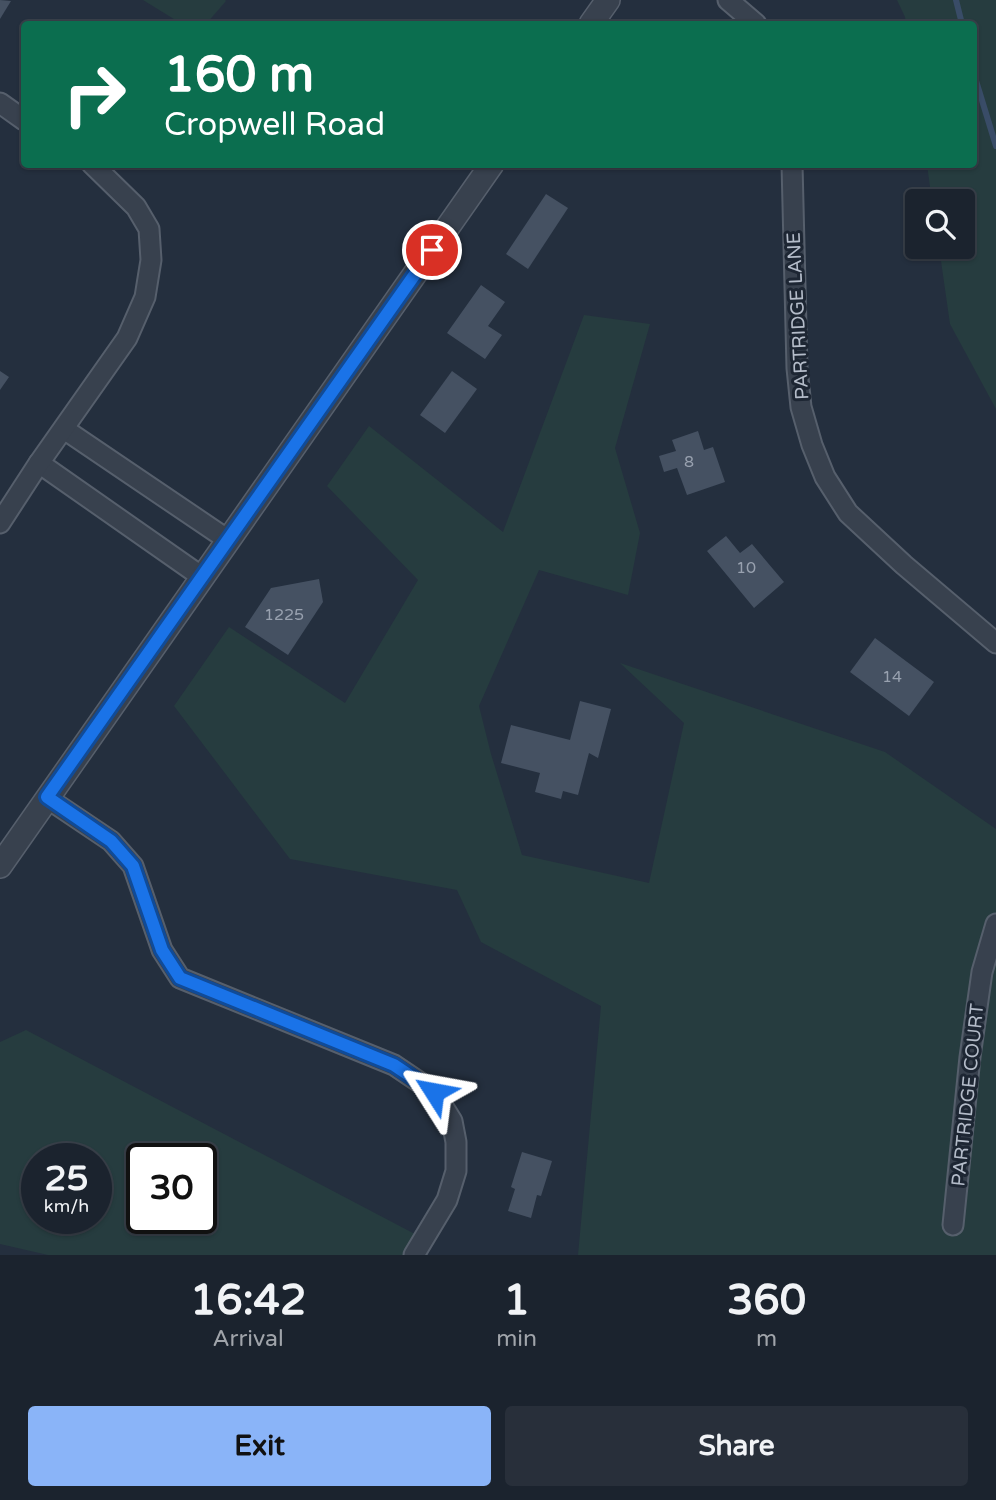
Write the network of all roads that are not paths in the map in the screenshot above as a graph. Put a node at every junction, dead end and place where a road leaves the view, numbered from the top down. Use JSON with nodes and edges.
{"nodes":[{"id":1,"x":608,"y":0,"type":"edge"},
{"id":2,"x":728,"y":0,"type":"edge"},
{"id":3,"x":593,"y":21,"type":"edge"},
{"id":4,"x":752,"y":21,"type":"edge"},
{"id":5,"x":0,"y":103,"type":"edge"},
{"id":6,"x":21,"y":118,"type":"edge"},
{"id":7,"x":96,"y":168,"type":"edge"},
{"id":8,"x":489,"y":168,"type":"edge"},
{"id":9,"x":792,"y":168,"type":"edge"},
{"id":10,"x":64,"y":429,"type":"junction"},
{"id":11,"x":39,"y":463,"type":"junction"},
{"id":12,"x":0,"y":523,"type":"edge"},
{"id":13,"x":228,"y":540,"type":"junction"},
{"id":14,"x":202,"y":577,"type":"junction"},
{"id":15,"x":996,"y":643,"type":"edge"},
{"id":16,"x":47,"y":797,"type":"junction"},
{"id":17,"x":0,"y":866,"type":"edge"},
{"id":18,"x":996,"y":924,"type":"edge"},
{"id":19,"x":953,"y":1225,"type":"dead end"},
{"id":20,"x":414,"y":1255,"type":"edge"}],
"edges":[{"from":1,"to":3,"type":"street"},
{"from":2,"to":4,"type":"street"},
{"from":5,"to":6,"type":"street"},
{"from":7,"to":10,"type":"street"},
{"from":8,"to":13,"type":"street"},
{"from":9,"to":15,"type":"street","name":"PARTRIDGE LANE"},
{"from":10,"to":11,"type":"street"},
{"from":10,"to":13,"type":"street"},
{"from":11,"to":12,"type":"street"},
{"from":11,"to":14,"type":"street"},
{"from":13,"to":14,"type":"street"},
{"from":14,"to":16,"type":"street"},
{"from":16,"to":17,"type":"street"},
{"from":16,"to":20,"type":"street"},
{"from":18,"to":19,"type":"street","name":"PARTRIDGE COURT"}]}
